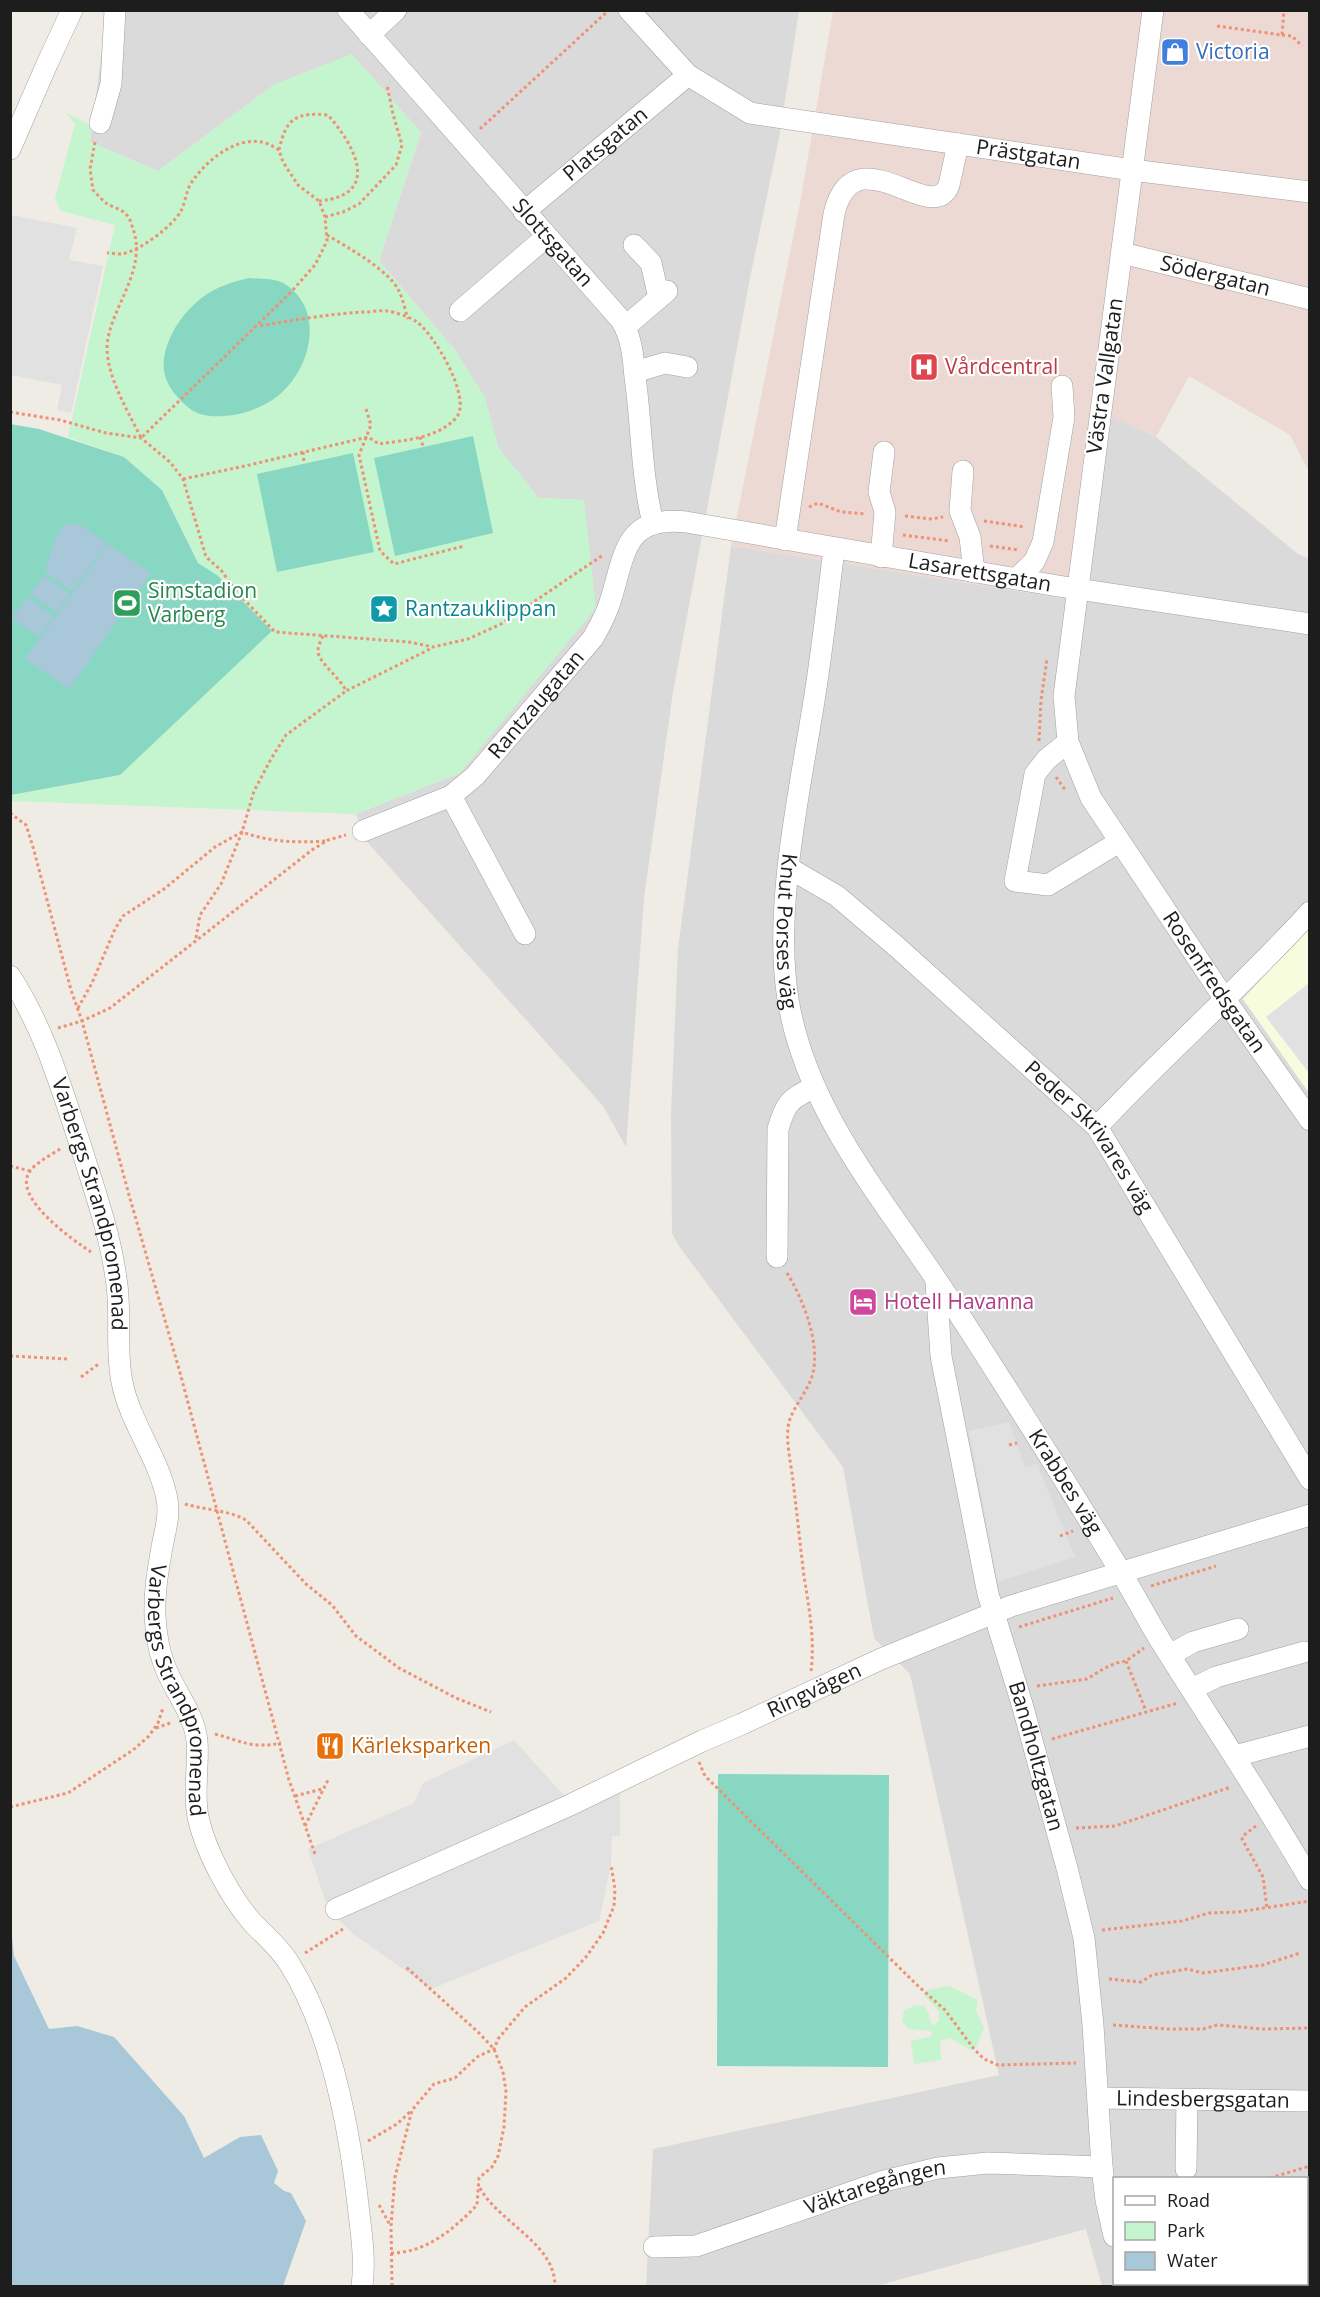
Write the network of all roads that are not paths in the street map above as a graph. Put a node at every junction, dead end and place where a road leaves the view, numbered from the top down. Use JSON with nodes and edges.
{"nodes":[{"id":1,"x":72,"y":10,"type":"edge"},
{"id":2,"x":115,"y":10,"type":"edge"},
{"id":3,"x":348,"y":10,"type":"edge"},
{"id":4,"x":396,"y":10,"type":"edge"},
{"id":5,"x":629,"y":10,"type":"edge"},
{"id":6,"x":1153,"y":10,"type":"edge"},
{"id":7,"x":369,"y":35,"type":"junction"},
{"id":8,"x":688,"y":75,"type":"junction"},
{"id":9,"x":99,"y":123,"type":"road end"},
{"id":10,"x":958,"y":144,"type":"junction"},
{"id":11,"x":10,"y":149,"type":"edge"},
{"id":12,"x":1132,"y":170,"type":"junction"},
{"id":13,"x":1310,"y":192,"type":"edge"},
{"id":14,"x":524,"y":212,"type":"junction"},
{"id":15,"x":546,"y":237,"type":"junction"},
{"id":16,"x":634,"y":245,"type":"dead end"},
{"id":17,"x":1122,"y":254,"type":"junction"},
{"id":18,"x":1310,"y":299,"type":"edge"},
{"id":19,"x":460,"y":310,"type":"dead end"},
{"id":20,"x":625,"y":327,"type":"junction"},
{"id":21,"x":687,"y":367,"type":"dead end"},
{"id":22,"x":635,"y":372,"type":"junction"},
{"id":23,"x":1062,"y":386,"type":"dead end"},
{"id":24,"x":884,"y":452,"type":"dead end"},
{"id":25,"x":963,"y":471,"type":"dead end"},
{"id":26,"x":653,"y":523,"type":"junction"},
{"id":27,"x":786,"y":530,"type":"junction"},
{"id":28,"x":834,"y":549,"type":"junction"},
{"id":29,"x":881,"y":557,"type":"junction"},
{"id":30,"x":974,"y":572,"type":"junction"},
{"id":31,"x":1016,"y":579,"type":"junction"},
{"id":32,"x":1078,"y":589,"type":"junction"},
{"id":33,"x":1310,"y":624,"type":"edge"},
{"id":34,"x":1068,"y":742,"type":"junction"},
{"id":35,"x":451,"y":796,"type":"junction"},
{"id":36,"x":363,"y":831,"type":"road end"},
{"id":37,"x":1119,"y":842,"type":"junction"},
{"id":38,"x":789,"y":868,"type":"junction"},
{"id":39,"x":1310,"y":912,"type":"edge"},
{"id":40,"x":525,"y":934,"type":"dead end"},
{"id":41,"x":10,"y":976,"type":"edge"},
{"id":42,"x":1226,"y":1001,"type":"junction"},
{"id":43,"x":814,"y":1087,"type":"junction"},
{"id":44,"x":1310,"y":1120,"type":"edge"},
{"id":45,"x":1097,"y":1127,"type":"junction"},
{"id":46,"x":777,"y":1257,"type":"road end"},
{"id":47,"x":936,"y":1280,"type":"junction"},
{"id":48,"x":1310,"y":1479,"type":"edge"},
{"id":49,"x":1310,"y":1515,"type":"edge"},
{"id":50,"x":1122,"y":1573,"type":"junction"},
{"id":51,"x":993,"y":1613,"type":"junction"},
{"id":52,"x":1238,"y":1629,"type":"dead end"},
{"id":53,"x":1304,"y":1652,"type":"dead end"},
{"id":54,"x":1170,"y":1655,"type":"junction"},
{"id":55,"x":1193,"y":1691,"type":"junction"},
{"id":56,"x":1310,"y":1736,"type":"edge"},
{"id":57,"x":1235,"y":1756,"type":"junction"},
{"id":58,"x":1310,"y":1880,"type":"edge"},
{"id":59,"x":344,"y":1916,"type":"road end"},
{"id":60,"x":1098,"y":2098,"type":"junction"},
{"id":61,"x":1187,"y":2100,"type":"junction"},
{"id":62,"x":1310,"y":2102,"type":"edge"},
{"id":63,"x":1102,"y":2167,"type":"junction"},
{"id":64,"x":1186,"y":2169,"type":"dead end"},
{"id":65,"x":1113,"y":2232,"type":"edge"},
{"id":66,"x":654,"y":2247,"type":"dead end"},
{"id":67,"x":362,"y":2286,"type":"edge"}],
"edges":[{"from":1,"to":11,"type":"street"},
{"from":2,"to":9,"type":"street"},
{"from":3,"to":7,"type":"street","name":"Slottsgatan"},
{"from":4,"to":7,"type":"street"},
{"from":5,"to":8,"type":"street"},
{"from":6,"to":12,"type":"street","name":"Västra Vallgatan"},
{"from":7,"to":14,"type":"street","name":"Slottsgatan"},
{"from":8,"to":10,"type":"street","name":"Prästgatan"},
{"from":8,"to":14,"type":"street","name":"Platsgatan"},
{"from":10,"to":12,"type":"street","name":"Prästgatan"},
{"from":10,"to":27,"type":"street"},
{"from":12,"to":13,"type":"street","name":"Prästgatan"},
{"from":12,"to":17,"type":"street","name":"Västra Vallgatan"},
{"from":14,"to":15,"type":"street","name":"Slottsgatan"},
{"from":15,"to":19,"type":"street"},
{"from":15,"to":20,"type":"street","name":"Slottsgatan"},
{"from":16,"to":20,"type":"street"},
{"from":17,"to":18,"type":"street","name":"Södergatan"},
{"from":17,"to":32,"type":"street","name":"Västra Vallgatan"},
{"from":20,"to":22,"type":"street","name":"Slottsgatan"},
{"from":21,"to":22,"type":"street"},
{"from":22,"to":26,"type":"street","name":"Slottsgatan"},
{"from":23,"to":31,"type":"street"},
{"from":24,"to":29,"type":"street"},
{"from":25,"to":30,"type":"street"},
{"from":26,"to":27,"type":"street","name":"Lasarettsgatan"},
{"from":26,"to":35,"type":"street","name":"Rantzaugatan"},
{"from":27,"to":28,"type":"street","name":"Lasarettsgatan"},
{"from":28,"to":29,"type":"street","name":"Lasarettsgatan"},
{"from":28,"to":38,"type":"street","name":"Knut Porses väg"},
{"from":29,"to":30,"type":"street","name":"Lasarettsgatan"},
{"from":30,"to":31,"type":"street","name":"Lasarettsgatan"},
{"from":31,"to":32,"type":"street","name":"Lasarettsgatan"},
{"from":32,"to":33,"type":"street","name":"Lasarettsgatan"},
{"from":32,"to":34,"type":"street","name":"Västra Vallgatan"},
{"from":34,"to":37,"type":"street","name":"Rosenfredsgatan"},
{"from":34,"to":37,"type":"street"},
{"from":35,"to":36,"type":"street","name":"Rantzaugatan"},
{"from":35,"to":40,"type":"street"},
{"from":37,"to":42,"type":"street","name":"Rosenfredsgatan"},
{"from":38,"to":43,"type":"street","name":"Knut Porses väg"},
{"from":38,"to":45,"type":"street","name":"Peder Skrivares väg"},
{"from":39,"to":42,"type":"street"},
{"from":41,"to":67,"type":"street","name":"Varbergs Strandpromenad"},
{"from":42,"to":44,"type":"street","name":"Rosenfredsgatan"},
{"from":42,"to":45,"type":"street"},
{"from":43,"to":46,"type":"street"},
{"from":43,"to":47,"type":"street","name":"Krabbes väg"},
{"from":45,"to":48,"type":"street","name":"Peder Skrivares väg"},
{"from":47,"to":50,"type":"street","name":"Krabbes väg"},
{"from":47,"to":51,"type":"street","name":"Bandholtzgatan"},
{"from":49,"to":50,"type":"street","name":"Ringvägen"},
{"from":50,"to":51,"type":"street","name":"Ringvägen"},
{"from":50,"to":54,"type":"street","name":"Krabbes väg"},
{"from":51,"to":59,"type":"street","name":"Ringvägen"},
{"from":51,"to":60,"type":"street","name":"Bandholtzgatan"},
{"from":52,"to":54,"type":"street"},
{"from":53,"to":55,"type":"street"},
{"from":54,"to":55,"type":"street","name":"Krabbes väg"},
{"from":55,"to":57,"type":"street","name":"Krabbes väg"},
{"from":56,"to":57,"type":"street"},
{"from":57,"to":58,"type":"street","name":"Krabbes väg"},
{"from":60,"to":61,"type":"street","name":"Lindesbergsgatan"},
{"from":60,"to":63,"type":"street","name":"Bandholtzgatan"},
{"from":61,"to":62,"type":"street","name":"Lindesbergsgatan"},
{"from":61,"to":64,"type":"street"},
{"from":63,"to":65,"type":"street","name":"Bandholtzgatan"},
{"from":63,"to":66,"type":"street","name":"Väktaregången"}]}
